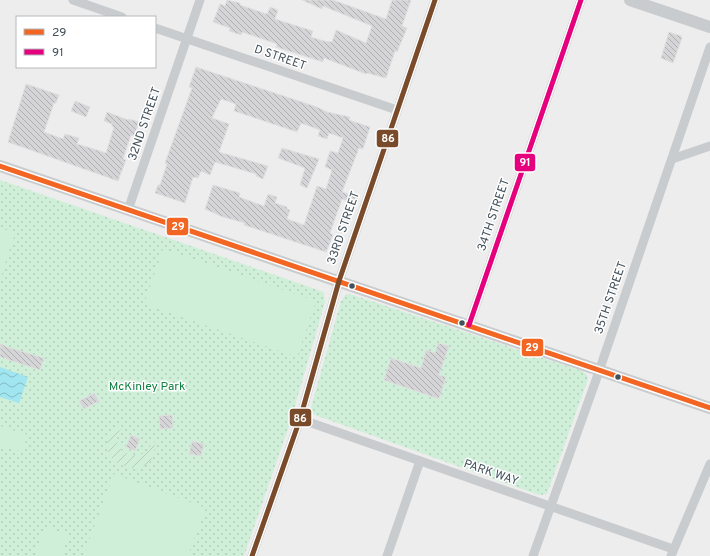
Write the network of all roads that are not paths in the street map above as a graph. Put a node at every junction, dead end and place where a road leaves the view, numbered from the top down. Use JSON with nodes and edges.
{"nodes":[{"id":1,"x":73,"y":0,"type":"edge"},
{"id":2,"x":200,"y":0,"type":"edge"},
{"id":3,"x":435,"y":0,"type":"edge"},
{"id":4,"x":581,"y":0,"type":"edge"},
{"id":5,"x":630,"y":0,"type":"edge"},
{"id":6,"x":119,"y":16,"type":"edge"},
{"id":7,"x":710,"y":27,"type":"edge"},
{"id":8,"x":156,"y":28,"type":"edge"},
{"id":9,"x":187,"y":39,"type":"junction"},
{"id":10,"x":710,"y":47,"type":"edge"},
{"id":11,"x":397,"y":110,"type":"junction"},
{"id":12,"x":710,"y":146,"type":"edge"},
{"id":13,"x":672,"y":159,"type":"junction"},
{"id":14,"x":0,"y":166,"type":"edge"},
{"id":15,"x":128,"y":210,"type":"junction"},
{"id":16,"x":339,"y":281,"type":"junction"},
{"id":17,"x":469,"y":325,"type":"junction"},
{"id":18,"x":600,"y":369,"type":"junction"},
{"id":19,"x":710,"y":408,"type":"edge"},
{"id":20,"x":300,"y":419,"type":"junction"},
{"id":21,"x":420,"y":461,"type":"junction"},
{"id":22,"x":710,"y":464,"type":"edge"},
{"id":23,"x":552,"y":507,"type":"junction"},
{"id":24,"x":672,"y":553,"type":"edge"},
{"id":25,"x":252,"y":556,"type":"edge"},
{"id":26,"x":387,"y":556,"type":"edge"},
{"id":27,"x":533,"y":556,"type":"edge"}],
"edges":[{"from":1,"to":6,"type":"street"},
{"from":2,"to":9,"type":"street","name":"32ND STREET"},
{"from":3,"to":11,"type":"street","name":"33RD STREET"},
{"from":4,"to":17,"type":"street","name":"34TH STREET"},
{"from":5,"to":7,"type":"street"},
{"from":8,"to":9,"type":"street","name":"D STREET"},
{"from":9,"to":11,"type":"street","name":"D STREET"},
{"from":9,"to":15,"type":"street","name":"32ND STREET"},
{"from":10,"to":13,"type":"street","name":"35TH STREET"},
{"from":11,"to":16,"type":"street","name":"33RD STREET"},
{"from":12,"to":13,"type":"street"},
{"from":13,"to":18,"type":"street","name":"35TH STREET"},
{"from":14,"to":15,"type":"street"},
{"from":15,"to":16,"type":"street"},
{"from":16,"to":17,"type":"street"},
{"from":16,"to":20,"type":"street","name":"33RD STREET"},
{"from":17,"to":18,"type":"street"},
{"from":18,"to":19,"type":"street"},
{"from":18,"to":23,"type":"street","name":"35TH STREET"},
{"from":20,"to":21,"type":"street","name":"PARK WAY"},
{"from":20,"to":25,"type":"street","name":"33RD STREET"},
{"from":21,"to":23,"type":"street","name":"PARK WAY"},
{"from":21,"to":26,"type":"street"},
{"from":22,"to":24,"type":"street"},
{"from":23,"to":24,"type":"street","name":"PARK WAY"},
{"from":23,"to":27,"type":"street","name":"35TH STREET"}]}
